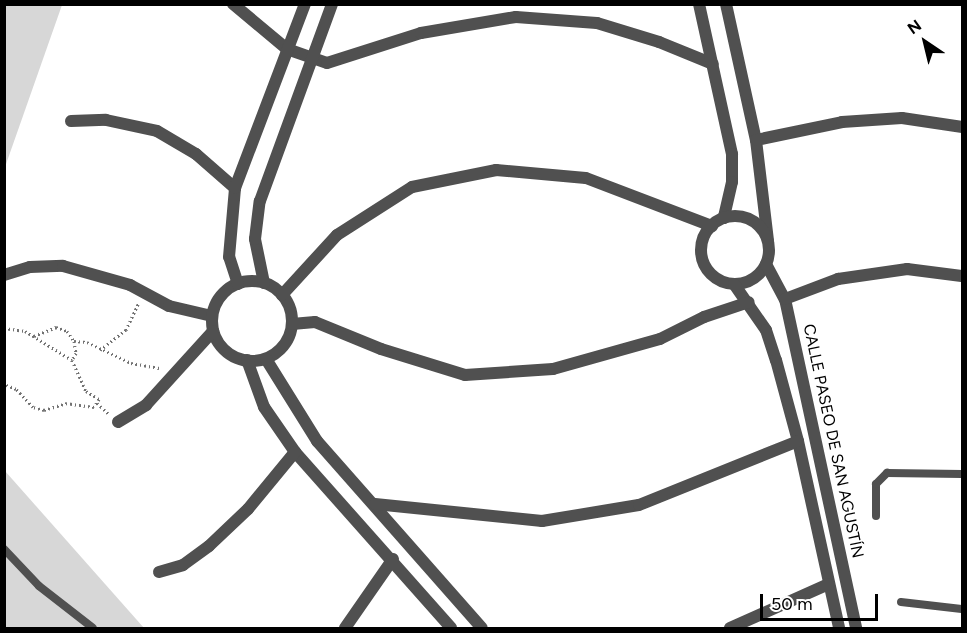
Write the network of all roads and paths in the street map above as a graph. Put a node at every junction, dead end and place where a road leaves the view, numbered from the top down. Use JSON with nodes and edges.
{"nodes":[{"id":1,"x":233,"y":4,"type":"edge"},
{"id":2,"x":305,"y":4,"type":"edge"},
{"id":3,"x":333,"y":4,"type":"edge"},
{"id":4,"x":699,"y":4,"type":"edge"},
{"id":5,"x":728,"y":5,"type":"edge"},
{"id":6,"x":287,"y":50,"type":"junction"},
{"id":7,"x":312,"y":59,"type":"junction"},
{"id":8,"x":712,"y":64,"type":"junction"},
{"id":9,"x":71,"y":121,"type":"dead end"},
{"id":10,"x":963,"y":127,"type":"edge"},
{"id":11,"x":756,"y":140,"type":"junction"},
{"id":12,"x":235,"y":188,"type":"junction"},
{"id":13,"x":724,"y":218,"type":"junction"},
{"id":14,"x":712,"y":226,"type":"junction"},
{"id":15,"x":768,"y":240,"type":"junction"},
{"id":16,"x":766,"y":264,"type":"junction"},
{"id":17,"x":4,"y":275,"type":"edge"},
{"id":18,"x":963,"y":276,"type":"edge"},
{"id":19,"x":264,"y":283,"type":"junction"},
{"id":20,"x":238,"y":284,"type":"junction"},
{"id":21,"x":734,"y":284,"type":"junction"},
{"id":22,"x":146,"y":293,"type":"junction"},
{"id":23,"x":282,"y":295,"type":"junction"},
{"id":24,"x":785,"y":299,"type":"junction"},
{"id":25,"x":749,"y":302,"type":"junction"},
{"id":26,"x":212,"y":316,"type":"junction"},
{"id":27,"x":292,"y":324,"type":"junction"},
{"id":28,"x":4,"y":328,"type":"edge"},
{"id":29,"x":213,"y":331,"type":"junction"},
{"id":30,"x":34,"y":336,"type":"junction"},
{"id":31,"x":74,"y":341,"type":"junction"},
{"id":32,"x":100,"y":350,"type":"junction"},
{"id":33,"x":266,"y":358,"type":"junction"},
{"id":34,"x":72,"y":360,"type":"junction"},
{"id":35,"x":247,"y":360,"type":"junction"},
{"id":36,"x":174,"y":371,"type":"junction"},
{"id":37,"x":4,"y":384,"type":"edge"},
{"id":38,"x":118,"y":422,"type":"dead end"},
{"id":39,"x":798,"y":441,"type":"junction"},
{"id":40,"x":295,"y":452,"type":"junction"},
{"id":41,"x":963,"y":474,"type":"edge"},
{"id":42,"x":375,"y":504,"type":"junction"},
{"id":43,"x":876,"y":516,"type":"dead end"},
{"id":44,"x":4,"y":549,"type":"edge"},
{"id":45,"x":393,"y":559,"type":"junction"},
{"id":46,"x":159,"y":572,"type":"dead end"},
{"id":47,"x":829,"y":584,"type":"junction"},
{"id":48,"x":901,"y":602,"type":"dead end"},
{"id":49,"x":963,"y":609,"type":"edge"},
{"id":50,"x":93,"y":628,"type":"edge"},
{"id":51,"x":345,"y":628,"type":"edge"},
{"id":52,"x":451,"y":628,"type":"edge"},
{"id":53,"x":482,"y":628,"type":"edge"},
{"id":54,"x":730,"y":628,"type":"edge"},
{"id":55,"x":839,"y":628,"type":"edge"},
{"id":56,"x":856,"y":628,"type":"edge"}],
"edges":[{"from":1,"to":6,"type":"street"},
{"from":2,"to":6,"type":"street"},
{"from":3,"to":7,"type":"street"},
{"from":4,"to":8,"type":"street"},
{"from":5,"to":11,"type":"street"},
{"from":6,"to":7,"type":"street"},
{"from":6,"to":12,"type":"street"},
{"from":7,"to":8,"type":"street"},
{"from":7,"to":19,"type":"street"},
{"from":8,"to":13,"type":"street"},
{"from":9,"to":12,"type":"street"},
{"from":10,"to":11,"type":"street"},
{"from":11,"to":15,"type":"street"},
{"from":12,"to":20,"type":"street"},
{"from":13,"to":14,"type":"street"},
{"from":13,"to":15,"type":"street"},
{"from":14,"to":21,"type":"street"},
{"from":14,"to":23,"type":"street"},
{"from":15,"to":16,"type":"street"},
{"from":16,"to":21,"type":"street"},
{"from":16,"to":24,"type":"street","name":"CALLE PASEO DE SAN AGUSTÍN"},
{"from":17,"to":22,"type":"street"},
{"from":18,"to":24,"type":"street"},
{"from":19,"to":20,"type":"street"},
{"from":19,"to":23,"type":"street"},
{"from":20,"to":26,"type":"street"},
{"from":21,"to":25,"type":"street","name":"CALLE PASEO DE SAN AGUSTÍN"},
{"from":22,"to":26,"type":"street"},
{"from":22,"to":32,"type":"path"},
{"from":23,"to":27,"type":"street"},
{"from":24,"to":56,"type":"street","name":"CALLE PASEO DE SAN AGUSTÍN"},
{"from":25,"to":27,"type":"street"},
{"from":25,"to":39,"type":"street","name":"CALLE PASEO DE SAN AGUSTÍN"},
{"from":26,"to":29,"type":"street"},
{"from":27,"to":33,"type":"street"},
{"from":28,"to":30,"type":"path"},
{"from":29,"to":35,"type":"street"},
{"from":29,"to":36,"type":"street"},
{"from":30,"to":31,"type":"path"},
{"from":30,"to":34,"type":"path"},
{"from":31,"to":32,"type":"path"},
{"from":31,"to":34,"type":"path"},
{"from":32,"to":36,"type":"path"},
{"from":33,"to":35,"type":"street"},
{"from":33,"to":42,"type":"street"},
{"from":34,"to":37,"type":"path"},
{"from":35,"to":40,"type":"street"},
{"from":36,"to":38,"type":"street"},
{"from":39,"to":42,"type":"street"},
{"from":39,"to":47,"type":"street","name":"CALLE PASEO DE SAN AGUSTÍN"},
{"from":40,"to":45,"type":"street"},
{"from":40,"to":46,"type":"street"},
{"from":41,"to":43,"type":"lane"},
{"from":42,"to":53,"type":"street"},
{"from":44,"to":50,"type":"lane"},
{"from":45,"to":51,"type":"street"},
{"from":45,"to":52,"type":"street"},
{"from":47,"to":54,"type":"street"},
{"from":47,"to":55,"type":"street","name":"CALLE PASEO DE SAN AGUSTÍN"},
{"from":48,"to":49,"type":"lane"}]}
